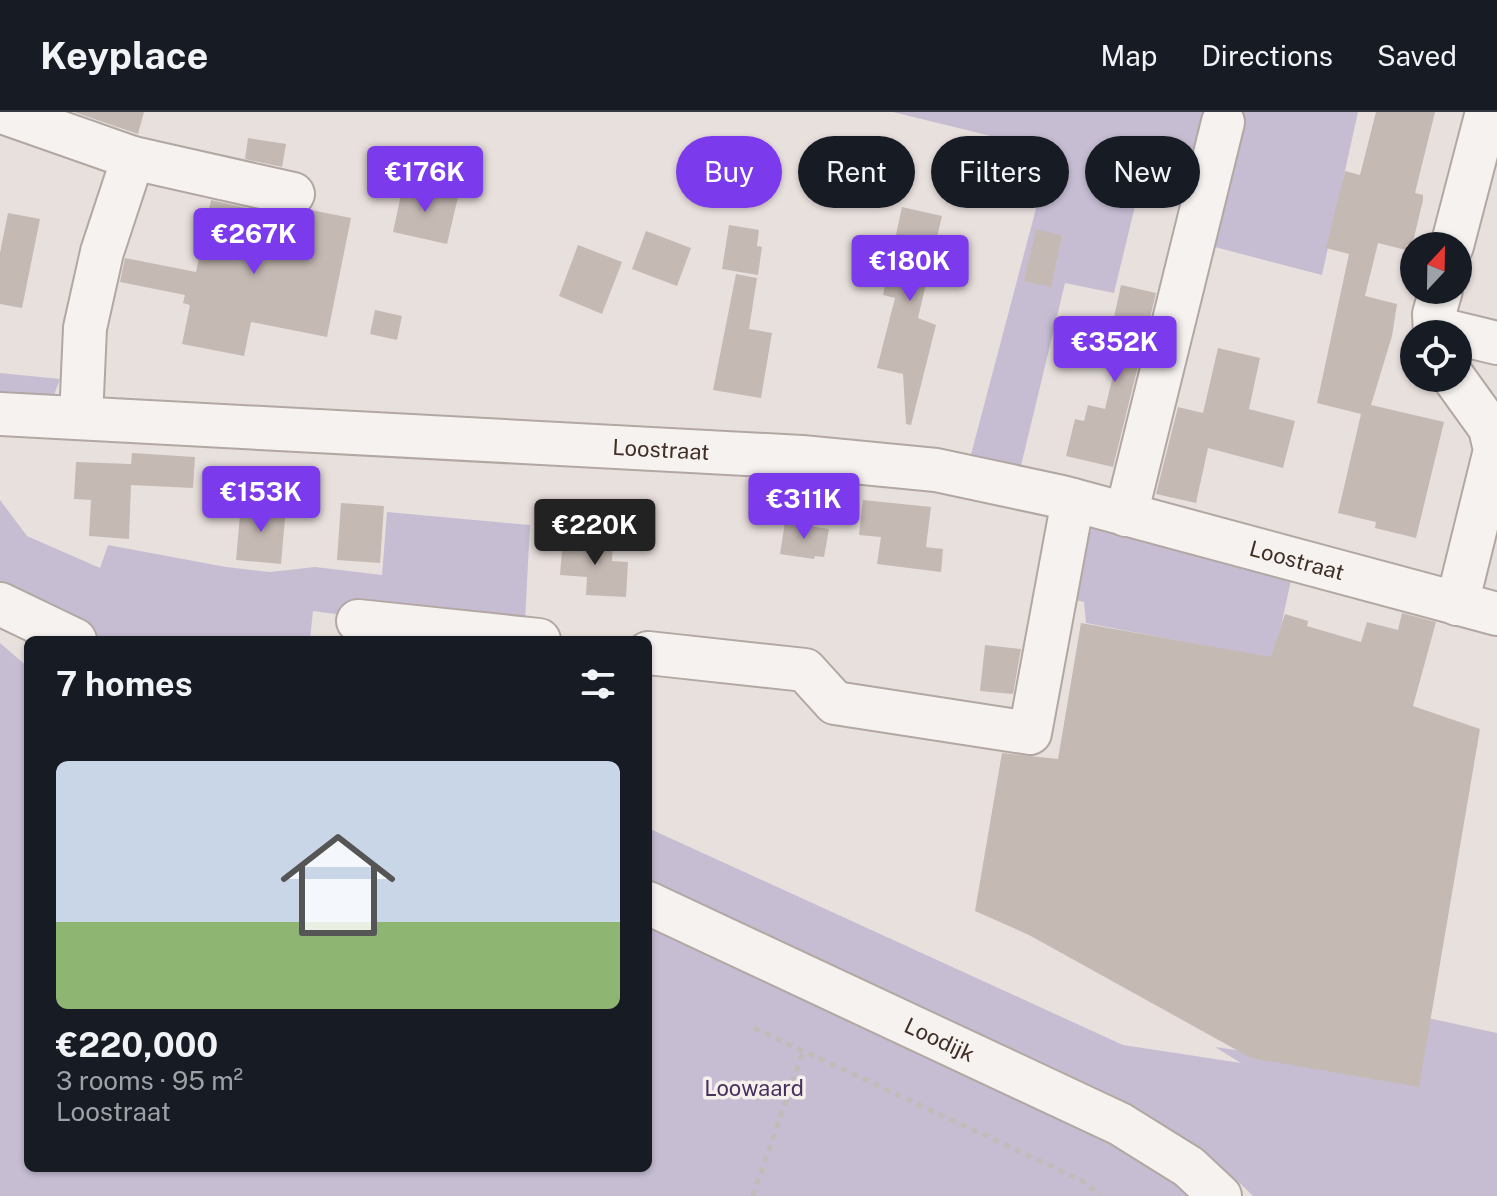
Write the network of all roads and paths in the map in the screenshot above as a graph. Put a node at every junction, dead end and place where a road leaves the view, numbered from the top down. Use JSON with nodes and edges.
{"nodes":[{"id":1,"x":2,"y":112,"type":"edge"},
{"id":2,"x":1223,"y":122,"type":"dead end"},
{"id":3,"x":1488,"y":134,"type":"edge"},
{"id":4,"x":133,"y":158,"type":"junction"},
{"id":5,"x":293,"y":194,"type":"dead end"},
{"id":6,"x":1456,"y":232,"type":"edge"},
{"id":7,"x":1437,"y":317,"type":"edge"},
{"id":8,"x":1497,"y":343,"type":"edge"},
{"id":9,"x":1464,"y":392,"type":"edge"},
{"id":10,"x":0,"y":414,"type":"edge"},
{"id":11,"x":81,"y":418,"type":"junction"},
{"id":12,"x":1073,"y":500,"type":"junction"},
{"id":13,"x":1126,"y":515,"type":"junction"},
{"id":14,"x":0,"y":604,"type":"edge"},
{"id":15,"x":1457,"y":604,"type":"junction"},
{"id":16,"x":1497,"y":614,"type":"edge"},
{"id":17,"x":358,"y":621,"type":"dead end"},
{"id":18,"x":67,"y":636,"type":"edge"},
{"id":19,"x":501,"y":636,"type":"edge"},
{"id":20,"x":652,"y":653,"type":"edge"},
{"id":21,"x":652,"y":905,"type":"edge"},
{"id":22,"x":754,"y":1028,"type":"dead end"},
{"id":23,"x":803,"y":1051,"type":"junction"},
{"id":24,"x":753,"y":1196,"type":"edge"},
{"id":25,"x":1101,"y":1196,"type":"edge"},
{"id":26,"x":1220,"y":1196,"type":"edge"}],
"edges":[{"from":1,"to":4,"type":"street"},
{"from":2,"to":13,"type":"street"},
{"from":3,"to":6,"type":"street"},
{"from":4,"to":5,"type":"street"},
{"from":4,"to":11,"type":"street"},
{"from":7,"to":8,"type":"street"},
{"from":9,"to":15,"type":"street"},
{"from":10,"to":11,"type":"street","name":"Loostraat"},
{"from":11,"to":12,"type":"street","name":"Loostraat"},
{"from":12,"to":13,"type":"street","name":"Loostraat"},
{"from":12,"to":20,"type":"street"},
{"from":13,"to":15,"type":"street","name":"Loostraat"},
{"from":14,"to":18,"type":"street"},
{"from":15,"to":16,"type":"street","name":"Loostraat"},
{"from":17,"to":19,"type":"street"},
{"from":21,"to":26,"type":"street","name":"Loodijk"},
{"from":22,"to":23,"type":"path"},
{"from":23,"to":24,"type":"path"},
{"from":23,"to":25,"type":"path"}]}
